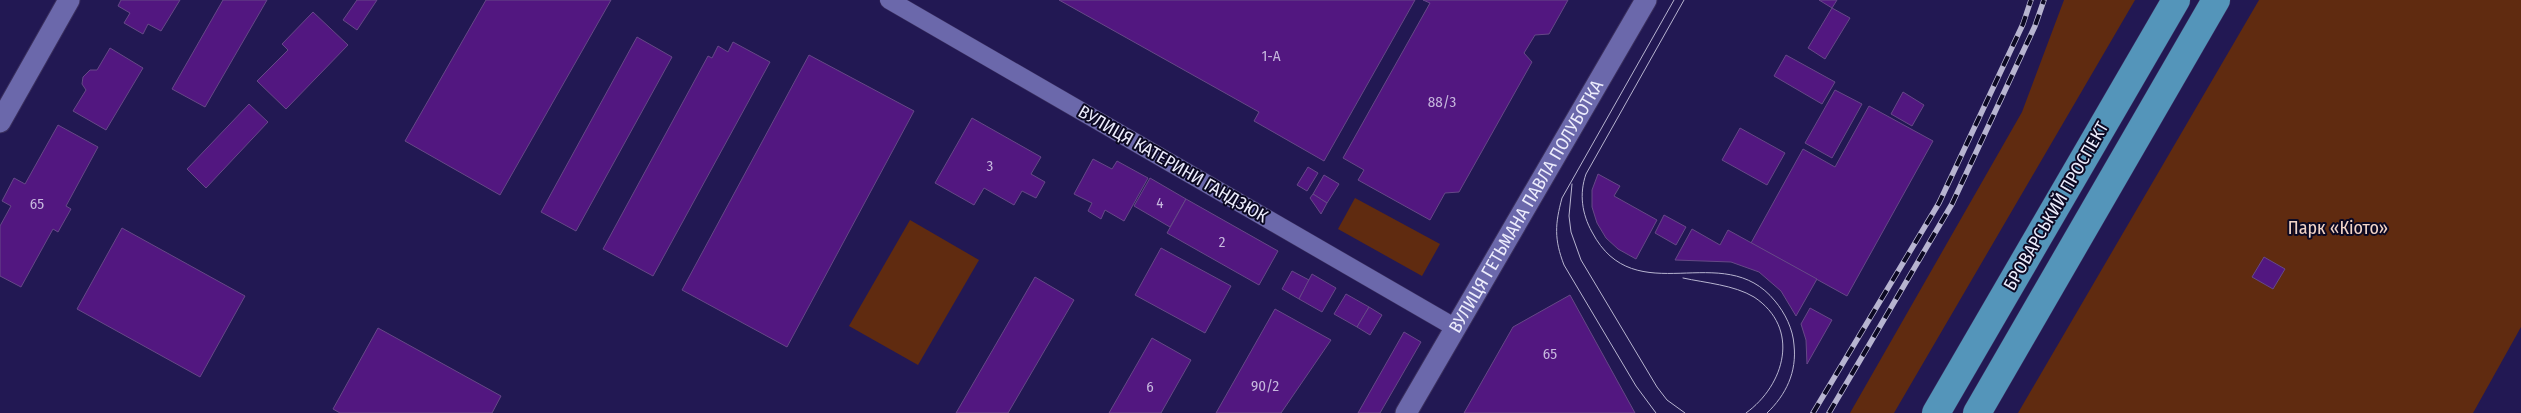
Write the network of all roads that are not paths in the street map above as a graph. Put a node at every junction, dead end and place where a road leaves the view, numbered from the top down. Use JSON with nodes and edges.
{"nodes":[{"id":1,"x":69,"y":0,"type":"edge"},
{"id":2,"x":889,"y":0,"type":"edge"},
{"id":3,"x":1646,"y":0,"type":"edge"},
{"id":4,"x":2176,"y":0,"type":"edge"},
{"id":5,"x":2216,"y":0,"type":"edge"},
{"id":6,"x":0,"y":122,"type":"edge"},
{"id":7,"x":1456,"y":328,"type":"junction"},
{"id":8,"x":1406,"y":413,"type":"edge"},
{"id":9,"x":1936,"y":413,"type":"edge"},
{"id":10,"x":1977,"y":413,"type":"edge"}],
"edges":[{"from":1,"to":6,"type":"street"},
{"from":2,"to":7,"type":"street","name":"ВУЛИЦЯ КАТЕРИНИ ГАНДЗЮК"},
{"from":3,"to":7,"type":"street","name":"ВУЛИЦЯ ГЕТЬМАНА ПАВЛА ПОЛУБОТКА"},
{"from":4,"to":9,"type":"highway","name":"БРОВАРСЬКИЙ ПРОСПЕКТ"},
{"from":5,"to":10,"type":"highway","name":"БРОВАРСЬКИЙ ПРОСПЕКТ"},
{"from":7,"to":8,"type":"street","name":"ВУЛИЦЯ ГЕТЬМАНА ПАВЛА ПОЛУБОТКА"}]}
